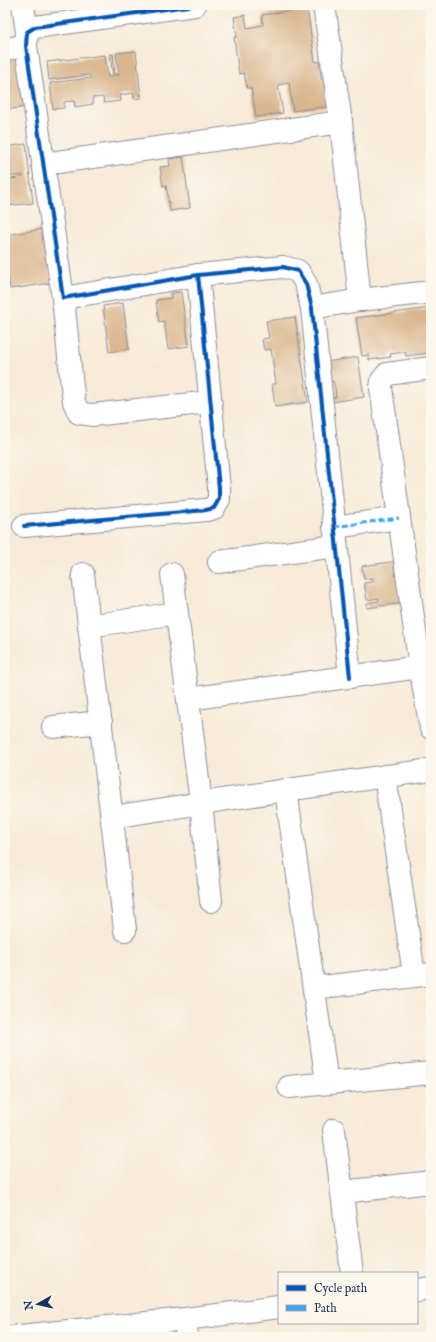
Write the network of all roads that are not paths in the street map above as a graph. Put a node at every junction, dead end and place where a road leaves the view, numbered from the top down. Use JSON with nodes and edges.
{"nodes":[{"id":1,"x":23,"y":5,"type":"edge"},
{"id":2,"x":195,"y":5,"type":"edge"},
{"id":3,"x":324,"y":5,"type":"edge"},
{"id":4,"x":27,"y":39,"type":"junction"},
{"id":5,"x":5,"y":49,"type":"edge"},
{"id":6,"x":341,"y":122,"type":"junction"},
{"id":7,"x":43,"y":164,"type":"junction"},
{"id":8,"x":198,"y":275,"type":"junction"},
{"id":9,"x":431,"y":292,"type":"edge"},
{"id":10,"x":63,"y":298,"type":"junction"},
{"id":11,"x":360,"y":300,"type":"junction"},
{"id":12,"x":312,"y":308,"type":"junction"},
{"id":13,"x":431,"y":368,"type":"edge"},
{"id":14,"x":210,"y":402,"type":"junction"},
{"id":15,"x":399,"y":518,"type":"junction"},
{"id":16,"x":24,"y":526,"type":"dead end"},
{"id":17,"x":335,"y":536,"type":"junction"},
{"id":18,"x":219,"y":562,"type":"dead end"},
{"id":19,"x":83,"y":574,"type":"dead end"},
{"id":20,"x":172,"y":574,"type":"dead end"},
{"id":21,"x":177,"y":613,"type":"junction"},
{"id":22,"x":90,"y":626,"type":"junction"},
{"id":23,"x":420,"y":667,"type":"junction"},
{"id":24,"x":350,"y":677,"type":"junction"},
{"id":25,"x":188,"y":700,"type":"junction"},
{"id":26,"x":101,"y":722,"type":"junction"},
{"id":27,"x":53,"y":727,"type":"dead end"},
{"id":28,"x":431,"y":728,"type":"edge"},
{"id":29,"x":431,"y":770,"type":"edge"},
{"id":30,"x":385,"y":776,"type":"junction"},
{"id":31,"x":286,"y":790,"type":"junction"},
{"id":32,"x":201,"y":803,"type":"junction"},
{"id":33,"x":112,"y":817,"type":"junction"},
{"id":34,"x":211,"y":900,"type":"dead end"},
{"id":35,"x":125,"y":930,"type":"dead end"},
{"id":36,"x":423,"y":974,"type":"edge"},
{"id":37,"x":314,"y":988,"type":"junction"},
{"id":38,"x":431,"y":1073,"type":"edge"},
{"id":39,"x":327,"y":1083,"type":"junction"},
{"id":40,"x":289,"y":1087,"type":"dead end"},
{"id":41,"x":334,"y":1130,"type":"dead end"},
{"id":42,"x":431,"y":1182,"type":"edge"},
{"id":43,"x":342,"y":1192,"type":"junction"},
{"id":44,"x":352,"y":1272,"type":"edge"},
{"id":45,"x":431,"y":1288,"type":"edge"},
{"id":46,"x":418,"y":1290,"type":"edge"},
{"id":47,"x":278,"y":1307,"type":"edge"},
{"id":48,"x":186,"y":1328,"type":"edge"},
{"id":49,"x":10,"y":1337,"type":"edge"}],
"edges":[{"from":1,"to":4,"type":"street"},
{"from":2,"to":4,"type":"street"},
{"from":3,"to":6,"type":"street"},
{"from":4,"to":5,"type":"street"},
{"from":4,"to":7,"type":"street"},
{"from":6,"to":7,"type":"street"},
{"from":6,"to":11,"type":"street"},
{"from":7,"to":10,"type":"street"},
{"from":8,"to":10,"type":"street"},
{"from":8,"to":12,"type":"street"},
{"from":8,"to":14,"type":"street"},
{"from":9,"to":11,"type":"street"},
{"from":10,"to":14,"type":"street"},
{"from":11,"to":12,"type":"street"},
{"from":12,"to":17,"type":"street"},
{"from":13,"to":15,"type":"street"},
{"from":14,"to":16,"type":"street"},
{"from":15,"to":17,"type":"street"},
{"from":15,"to":23,"type":"street"},
{"from":17,"to":18,"type":"street"},
{"from":17,"to":24,"type":"street"},
{"from":19,"to":22,"type":"street"},
{"from":20,"to":21,"type":"street"},
{"from":21,"to":22,"type":"street"},
{"from":21,"to":25,"type":"street"},
{"from":22,"to":26,"type":"street"},
{"from":23,"to":24,"type":"street"},
{"from":23,"to":28,"type":"street"},
{"from":24,"to":25,"type":"street"},
{"from":25,"to":32,"type":"street"},
{"from":26,"to":27,"type":"street"},
{"from":26,"to":33,"type":"street"},
{"from":29,"to":30,"type":"street"},
{"from":30,"to":31,"type":"street"},
{"from":30,"to":36,"type":"street"},
{"from":31,"to":32,"type":"street"},
{"from":31,"to":37,"type":"street"},
{"from":32,"to":33,"type":"street"},
{"from":32,"to":34,"type":"street"},
{"from":33,"to":35,"type":"street"},
{"from":36,"to":37,"type":"street"},
{"from":37,"to":39,"type":"street"},
{"from":38,"to":39,"type":"street"},
{"from":39,"to":40,"type":"street"},
{"from":41,"to":43,"type":"street"},
{"from":42,"to":43,"type":"street"},
{"from":43,"to":44,"type":"street"},
{"from":45,"to":46,"type":"street"},
{"from":47,"to":48,"type":"street"},
{"from":48,"to":49,"type":"street"}]}
